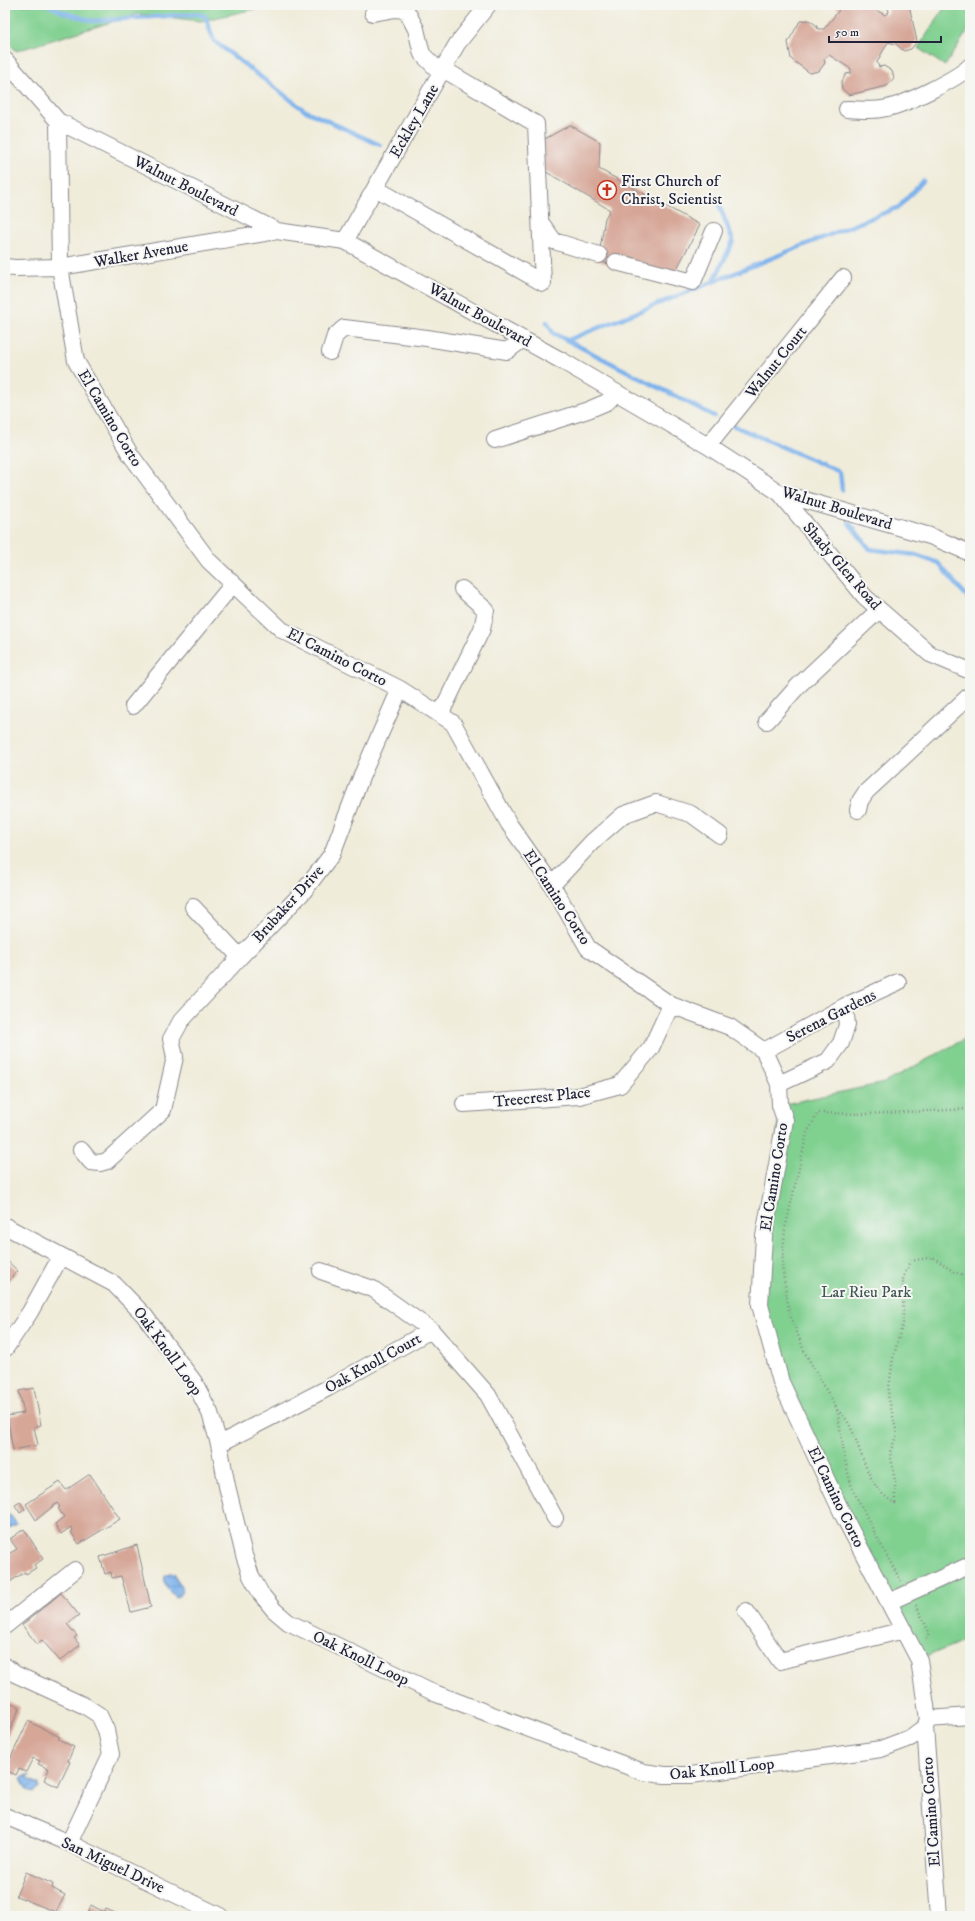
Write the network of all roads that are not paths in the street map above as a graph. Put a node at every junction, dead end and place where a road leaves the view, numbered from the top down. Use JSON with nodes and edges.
{"nodes":[{"id":1,"x":488,"y":5,"type":"edge"},
{"id":2,"x":373,"y":13,"type":"dead end"},
{"id":3,"x":5,"y":60,"type":"edge"},
{"id":4,"x":970,"y":66,"type":"edge"},
{"id":5,"x":442,"y":71,"type":"junction"},
{"id":6,"x":847,"y":109,"type":"dead end"},
{"id":7,"x":58,"y":120,"type":"junction"},
{"id":8,"x":375,"y":188,"type":"junction"},
{"id":9,"x":541,"y":223,"type":"junction"},
{"id":10,"x":276,"y":231,"type":"junction"},
{"id":11,"x":714,"y":232,"type":"dead end"},
{"id":12,"x":345,"y":241,"type":"junction"},
{"id":13,"x":599,"y":255,"type":"dead end"},
{"id":14,"x":616,"y":262,"type":"dead end"},
{"id":15,"x":5,"y":267,"type":"edge"},
{"id":16,"x":60,"y":268,"type":"junction"},
{"id":17,"x":843,"y":278,"type":"dead end"},
{"id":18,"x":523,"y":339,"type":"junction"},
{"id":19,"x":330,"y":352,"type":"dead end"},
{"id":20,"x":616,"y":393,"type":"junction"},
{"id":21,"x":495,"y":440,"type":"dead end"},
{"id":22,"x":708,"y":446,"type":"junction"},
{"id":23,"x":780,"y":493,"type":"junction"},
{"id":24,"x":970,"y":553,"type":"edge"},
{"id":25,"x":233,"y":584,"type":"junction"},
{"id":26,"x":462,"y":589,"type":"dead end"},
{"id":27,"x":879,"y":610,"type":"junction"},
{"id":28,"x":970,"y":672,"type":"edge"},
{"id":29,"x":400,"y":689,"type":"junction"},
{"id":30,"x":970,"y":694,"type":"edge"},
{"id":31,"x":133,"y":706,"type":"dead end"},
{"id":32,"x":440,"y":715,"type":"junction"},
{"id":33,"x":767,"y":721,"type":"dead end"},
{"id":34,"x":858,"y":810,"type":"dead end"},
{"id":35,"x":720,"y":835,"type":"dead end"},
{"id":36,"x":552,"y":885,"type":"junction"},
{"id":37,"x":193,"y":907,"type":"dead end"},
{"id":38,"x":240,"y":957,"type":"junction"},
{"id":39,"x":898,"y":982,"type":"dead end"},
{"id":40,"x":671,"y":1005,"type":"junction"},
{"id":41,"x":844,"y":1006,"type":"junction"},
{"id":42,"x":764,"y":1051,"type":"junction"},
{"id":43,"x":779,"y":1084,"type":"junction"},
{"id":44,"x":464,"y":1104,"type":"dead end"},
{"id":45,"x":81,"y":1150,"type":"dead end"},
{"id":46,"x":5,"y":1226,"type":"edge"},
{"id":47,"x":61,"y":1256,"type":"junction"},
{"id":48,"x":321,"y":1271,"type":"dead end"},
{"id":49,"x":431,"y":1330,"type":"junction"},
{"id":50,"x":5,"y":1350,"type":"edge"},
{"id":51,"x":219,"y":1444,"type":"junction"},
{"id":52,"x":555,"y":1518,"type":"dead end"},
{"id":53,"x":970,"y":1565,"type":"edge"},
{"id":54,"x":75,"y":1570,"type":"dead end"},
{"id":55,"x":889,"y":1602,"type":"junction"},
{"id":56,"x":746,"y":1611,"type":"dead end"},
{"id":57,"x":5,"y":1626,"type":"edge"},
{"id":58,"x":904,"y":1630,"type":"junction"},
{"id":59,"x":5,"y":1666,"type":"edge"},
{"id":60,"x":970,"y":1716,"type":"edge"},
{"id":61,"x":926,"y":1723,"type":"junction"},
{"id":62,"x":5,"y":1816,"type":"edge"},
{"id":63,"x":69,"y":1843,"type":"junction"},
{"id":64,"x":220,"y":1916,"type":"edge"},
{"id":65,"x":939,"y":1916,"type":"edge"}],
"edges":[{"from":1,"to":5,"type":"street","name":"Eckley Lane"},
{"from":2,"to":5,"type":"street"},
{"from":3,"to":7,"type":"street","name":"Walnut Boulevard"},
{"from":4,"to":6,"type":"street"},
{"from":5,"to":8,"type":"street","name":"Eckley Lane"},
{"from":5,"to":9,"type":"street"},
{"from":7,"to":10,"type":"street","name":"Walnut Boulevard"},
{"from":7,"to":16,"type":"street","name":"El Camino Corto"},
{"from":8,"to":9,"type":"street"},
{"from":8,"to":12,"type":"street","name":"Eckley Lane"},
{"from":9,"to":13,"type":"street"},
{"from":10,"to":12,"type":"street","name":"Walnut Boulevard"},
{"from":10,"to":16,"type":"street","name":"Walker Avenue"},
{"from":11,"to":14,"type":"street"},
{"from":12,"to":18,"type":"street","name":"Walnut Boulevard"},
{"from":15,"to":16,"type":"street","name":"Walker Avenue"},
{"from":16,"to":25,"type":"street","name":"El Camino Corto"},
{"from":17,"to":22,"type":"street","name":"Walnut Court"},
{"from":18,"to":19,"type":"street"},
{"from":18,"to":20,"type":"street","name":"Walnut Boulevard"},
{"from":20,"to":21,"type":"street"},
{"from":20,"to":22,"type":"street","name":"Walnut Boulevard"},
{"from":22,"to":23,"type":"street","name":"Walnut Boulevard"},
{"from":23,"to":24,"type":"street","name":"Walnut Boulevard"},
{"from":23,"to":27,"type":"street","name":"Shady Glen Road"},
{"from":25,"to":29,"type":"street","name":"El Camino Corto"},
{"from":25,"to":31,"type":"street"},
{"from":26,"to":32,"type":"street"},
{"from":27,"to":28,"type":"street","name":"Shady Glen Road"},
{"from":27,"to":33,"type":"street"},
{"from":29,"to":32,"type":"street","name":"El Camino Corto"},
{"from":29,"to":38,"type":"street","name":"Brubaker Drive"},
{"from":30,"to":34,"type":"street"},
{"from":32,"to":36,"type":"street","name":"El Camino Corto"},
{"from":35,"to":36,"type":"street"},
{"from":36,"to":40,"type":"street","name":"El Camino Corto"},
{"from":37,"to":38,"type":"street"},
{"from":38,"to":45,"type":"street","name":"Brubaker Drive"},
{"from":39,"to":41,"type":"street","name":"Serena Gardens"},
{"from":40,"to":42,"type":"street","name":"El Camino Corto"},
{"from":40,"to":44,"type":"street","name":"Treecrest Place"},
{"from":41,"to":42,"type":"street","name":"Serena Gardens"},
{"from":41,"to":43,"type":"street"},
{"from":42,"to":43,"type":"street","name":"El Camino Corto"},
{"from":43,"to":55,"type":"street","name":"El Camino Corto"},
{"from":46,"to":47,"type":"street","name":"Oak Knoll Loop"},
{"from":47,"to":50,"type":"street"},
{"from":47,"to":51,"type":"street","name":"Oak Knoll Loop"},
{"from":48,"to":49,"type":"street"},
{"from":49,"to":51,"type":"street","name":"Oak Knoll Court"},
{"from":49,"to":52,"type":"street","name":"Oak Knoll Court"},
{"from":51,"to":61,"type":"street","name":"Oak Knoll Loop"},
{"from":53,"to":55,"type":"street"},
{"from":54,"to":57,"type":"street"},
{"from":55,"to":58,"type":"street","name":"El Camino Corto"},
{"from":56,"to":58,"type":"street"},
{"from":58,"to":61,"type":"street","name":"El Camino Corto"},
{"from":59,"to":63,"type":"street"},
{"from":60,"to":61,"type":"street"},
{"from":61,"to":65,"type":"street","name":"El Camino Corto"},
{"from":62,"to":63,"type":"street","name":"San Miguel Drive"},
{"from":63,"to":64,"type":"street","name":"San Miguel Drive"}]}
